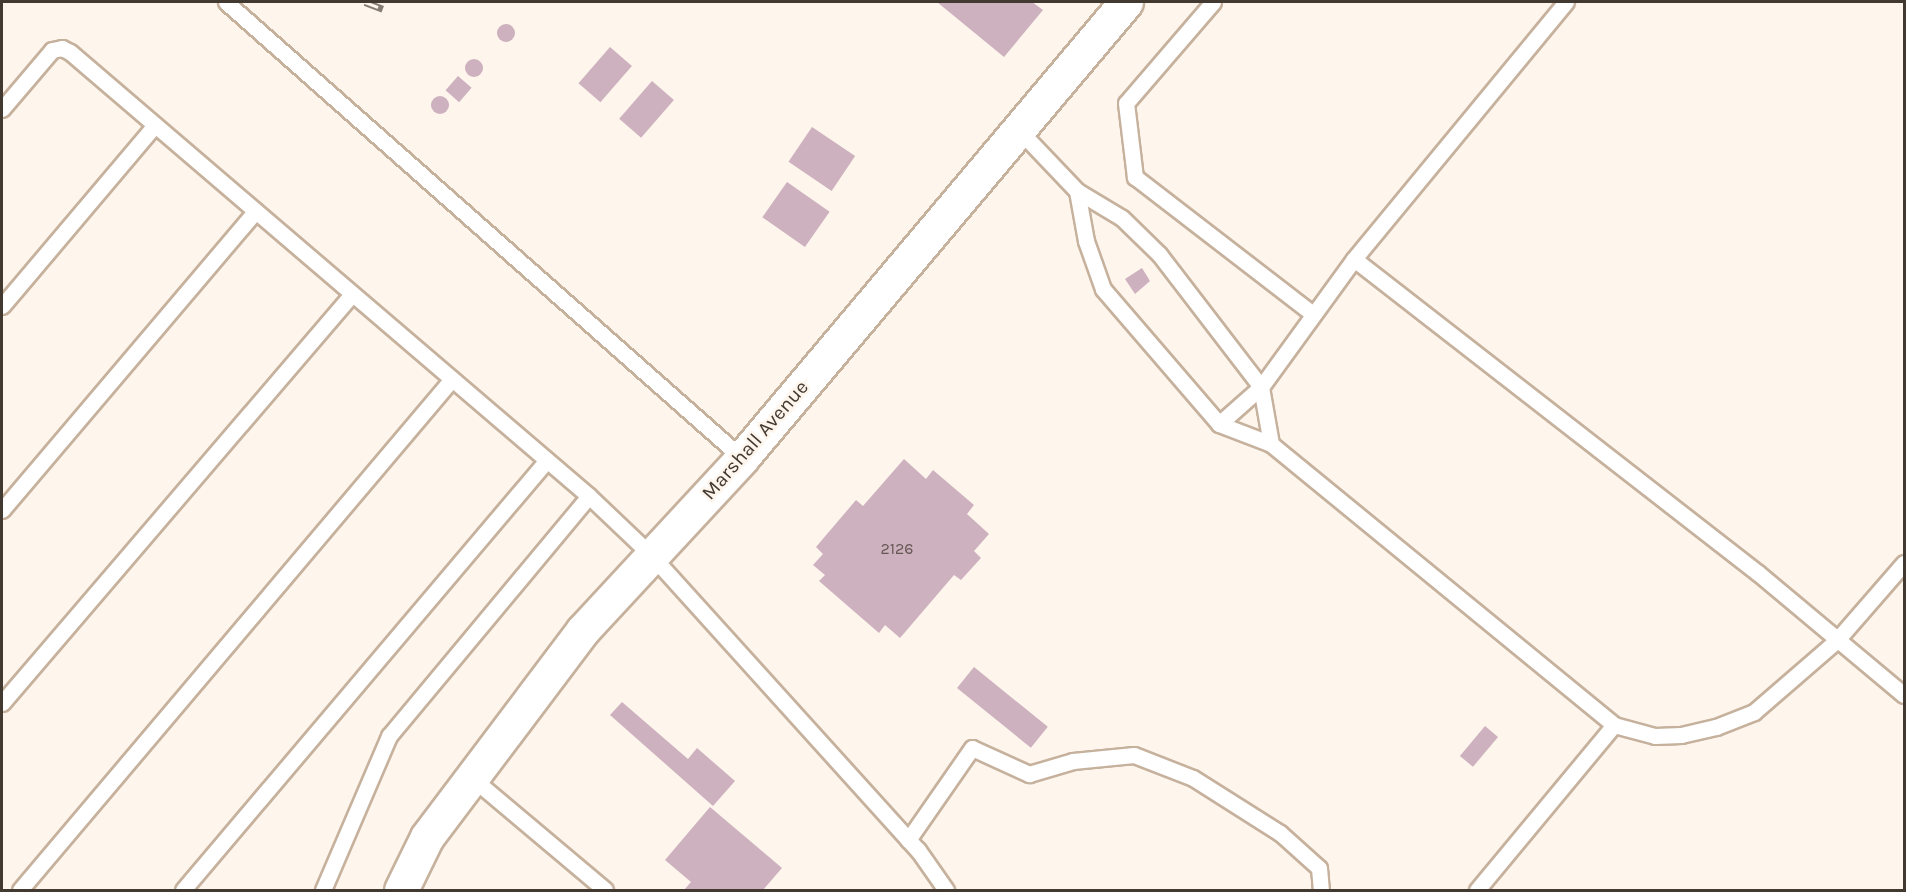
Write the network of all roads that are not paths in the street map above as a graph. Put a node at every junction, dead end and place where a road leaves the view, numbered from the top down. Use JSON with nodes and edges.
{"nodes":[{"id":1,"x":226,"y":2,"type":"edge"},
{"id":2,"x":1126,"y":2,"type":"edge"},
{"id":3,"x":1213,"y":2,"type":"edge"},
{"id":4,"x":1566,"y":2,"type":"edge"},
{"id":5,"x":2,"y":109,"type":"edge"},
{"id":6,"x":155,"y":125,"type":"junction"},
{"id":7,"x":1018,"y":129,"type":"junction"},
{"id":8,"x":1077,"y":191,"type":"junction"},
{"id":9,"x":256,"y":211,"type":"junction"},
{"id":10,"x":1354,"y":259,"type":"junction"},
{"id":11,"x":352,"y":294,"type":"junction"},
{"id":12,"x":2,"y":306,"type":"edge"},
{"id":13,"x":1313,"y":314,"type":"junction"},
{"id":14,"x":452,"y":379,"type":"junction"},
{"id":15,"x":1261,"y":387,"type":"junction"},
{"id":16,"x":1219,"y":424,"type":"junction"},
{"id":17,"x":1270,"y":444,"type":"junction"},
{"id":18,"x":742,"y":458,"type":"junction"},
{"id":19,"x":547,"y":460,"type":"junction"},
{"id":20,"x":589,"y":496,"type":"junction"},
{"id":21,"x":2,"y":510,"type":"edge"},
{"id":22,"x":652,"y":556,"type":"junction"},
{"id":23,"x":1905,"y":562,"type":"edge"},
{"id":24,"x":1837,"y":640,"type":"junction"},
{"id":25,"x":1905,"y":695,"type":"edge"},
{"id":26,"x":2,"y":703,"type":"edge"},
{"id":27,"x":1614,"y":725,"type":"junction"},
{"id":28,"x":471,"y":777,"type":"junction"},
{"id":29,"x":908,"y":840,"type":"junction"},
{"id":30,"x":20,"y":891,"type":"edge"},
{"id":31,"x":183,"y":891,"type":"edge"},
{"id":32,"x":323,"y":891,"type":"edge"},
{"id":33,"x":401,"y":891,"type":"edge"},
{"id":34,"x":605,"y":891,"type":"edge"},
{"id":35,"x":946,"y":891,"type":"edge"},
{"id":36,"x":1322,"y":891,"type":"edge"},
{"id":37,"x":1477,"y":891,"type":"edge"}],
"edges":[{"from":1,"to":18,"type":"lane"},
{"from":2,"to":7,"type":"street","name":"Marshall Avenue"},
{"from":3,"to":13,"type":"lane"},
{"from":4,"to":10,"type":"lane"},
{"from":5,"to":6,"type":"lane"},
{"from":6,"to":9,"type":"lane"},
{"from":6,"to":12,"type":"lane"},
{"from":7,"to":8,"type":"lane"},
{"from":7,"to":18,"type":"street","name":"Marshall Avenue"},
{"from":8,"to":15,"type":"lane"},
{"from":8,"to":16,"type":"lane"},
{"from":9,"to":11,"type":"lane"},
{"from":9,"to":21,"type":"lane"},
{"from":10,"to":13,"type":"lane"},
{"from":10,"to":24,"type":"lane"},
{"from":11,"to":14,"type":"lane"},
{"from":11,"to":26,"type":"lane"},
{"from":13,"to":15,"type":"lane"},
{"from":14,"to":19,"type":"lane"},
{"from":14,"to":30,"type":"lane"},
{"from":15,"to":16,"type":"lane"},
{"from":15,"to":17,"type":"lane"},
{"from":16,"to":17,"type":"lane"},
{"from":17,"to":27,"type":"lane"},
{"from":18,"to":22,"type":"street","name":"Marshall Avenue"},
{"from":19,"to":20,"type":"lane"},
{"from":19,"to":31,"type":"lane"},
{"from":20,"to":22,"type":"lane"},
{"from":20,"to":32,"type":"lane"},
{"from":22,"to":28,"type":"street","name":"Marshall Avenue"},
{"from":22,"to":29,"type":"lane"},
{"from":23,"to":24,"type":"lane"},
{"from":24,"to":25,"type":"lane"},
{"from":24,"to":27,"type":"lane"},
{"from":27,"to":37,"type":"lane"},
{"from":28,"to":33,"type":"street","name":"Marshall Avenue"},
{"from":28,"to":34,"type":"lane"},
{"from":29,"to":35,"type":"lane"},
{"from":29,"to":36,"type":"lane"}]}
